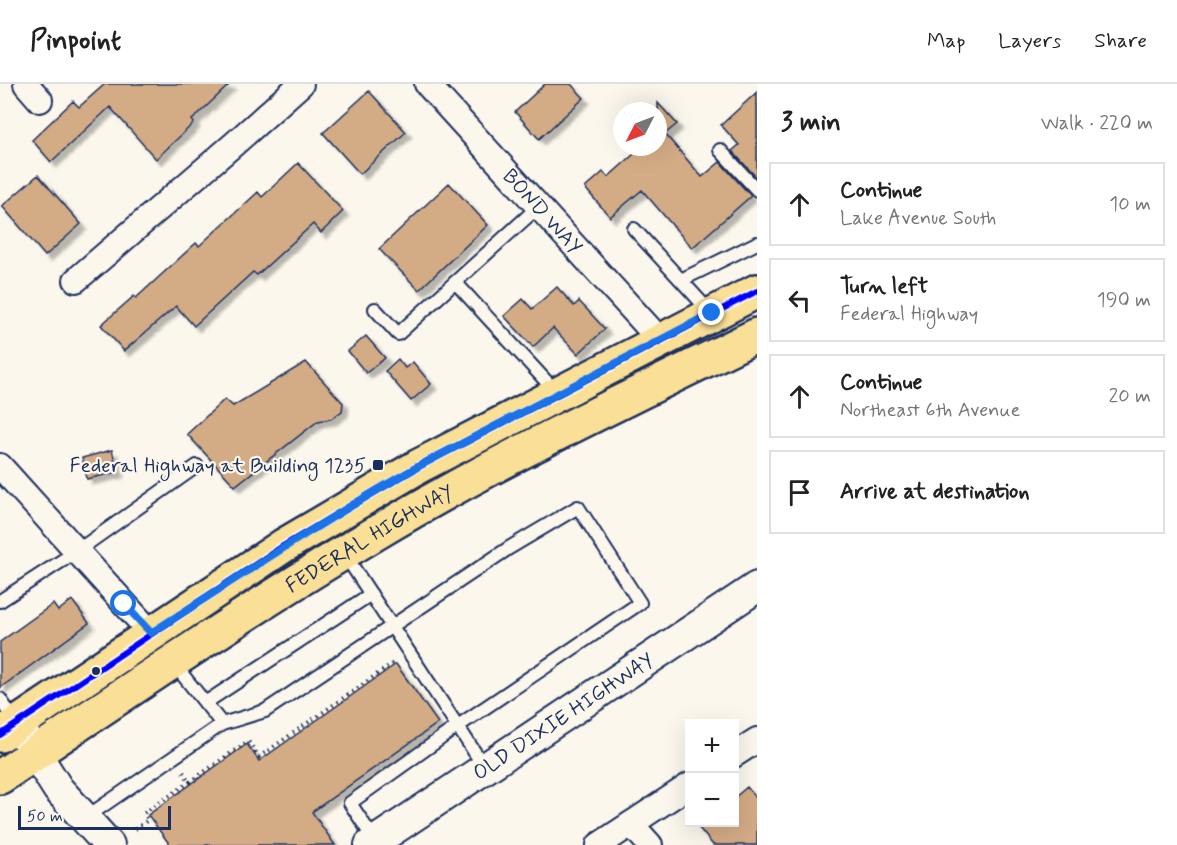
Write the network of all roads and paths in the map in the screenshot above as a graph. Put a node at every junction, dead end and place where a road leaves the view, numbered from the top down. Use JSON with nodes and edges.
{"nodes":[{"id":1,"x":300,"y":84,"type":"edge"},
{"id":2,"x":427,"y":84,"type":"edge"},
{"id":3,"x":720,"y":150,"type":"dead end"},
{"id":4,"x":757,"y":190,"type":"edge"},
{"id":5,"x":538,"y":207,"type":"junction"},
{"id":6,"x":634,"y":229,"type":"dead end"},
{"id":7,"x":757,"y":243,"type":"edge"},
{"id":8,"x":76,"y":280,"type":"dead end"},
{"id":9,"x":681,"y":280,"type":"junction"},
{"id":10,"x":455,"y":282,"type":"junction"},
{"id":11,"x":757,"y":291,"type":"edge"},
{"id":12,"x":375,"y":309,"type":"dead end"},
{"id":13,"x":712,"y":313,"type":"junction"},
{"id":14,"x":757,"y":334,"type":"edge"},
{"id":15,"x":660,"y":340,"type":"junction"},
{"id":16,"x":557,"y":394,"type":"junction"},
{"id":17,"x":0,"y":466,"type":"edge"},
{"id":18,"x":197,"y":466,"type":"dead end"},
{"id":19,"x":77,"y":551,"type":"junction"},
{"id":20,"x":344,"y":553,"type":"junction"},
{"id":21,"x":757,"y":587,"type":"edge"},
{"id":22,"x":370,"y":594,"type":"junction"},
{"id":23,"x":0,"y":601,"type":"edge"},
{"id":24,"x":391,"y":626,"type":"junction"},
{"id":25,"x":151,"y":633,"type":"junction"},
{"id":26,"x":409,"y":652,"type":"junction"},
{"id":27,"x":173,"y":662,"type":"junction"},
{"id":28,"x":205,"y":703,"type":"junction"},
{"id":29,"x":6,"y":720,"type":"edge"},
{"id":30,"x":222,"y":724,"type":"junction"},
{"id":31,"x":458,"y":726,"type":"junction"},
{"id":32,"x":757,"y":740,"type":"edge"},
{"id":33,"x":739,"y":752,"type":"edge"},
{"id":34,"x":36,"y":753,"type":"junction"},
{"id":35,"x":172,"y":758,"type":"junction"},
{"id":36,"x":486,"y":769,"type":"junction"},
{"id":37,"x":0,"y":777,"type":"edge"},
{"id":38,"x":190,"y":782,"type":"junction"},
{"id":39,"x":685,"y":788,"type":"edge"},
{"id":40,"x":85,"y":818,"type":"junction"},
{"id":41,"x":631,"y":824,"type":"junction"},
{"id":42,"x":135,"y":829,"type":"dead end"},
{"id":43,"x":373,"y":843,"type":"edge"},
{"id":44,"x":109,"y":845,"type":"edge"},
{"id":45,"x":599,"y":845,"type":"edge"},
{"id":46,"x":650,"y":845,"type":"edge"}],
"edges":[{"from":1,"to":8,"type":"street"},
{"from":2,"to":5,"type":"street","name":"BOND WAY"},
{"from":3,"to":4,"type":"lane"},
{"from":5,"to":10,"type":"lane"},
{"from":5,"to":15,"type":"street","name":"BOND WAY"},
{"from":6,"to":9,"type":"lane"},
{"from":7,"to":9,"type":"lane"},
{"from":9,"to":13,"type":"lane"},
{"from":10,"to":12,"type":"lane"},
{"from":10,"to":16,"type":"lane"},
{"from":11,"to":13,"type":"main road","name":"FEDERAL HIGHWAY"},
{"from":13,"to":15,"type":"main road","name":"FEDERAL HIGHWAY"},
{"from":14,"to":20,"type":"main road","name":"FEDERAL HIGHWAY"},
{"from":15,"to":16,"type":"main road","name":"FEDERAL HIGHWAY"},
{"from":16,"to":25,"type":"main road","name":"FEDERAL HIGHWAY"},
{"from":17,"to":19,"type":"street"},
{"from":18,"to":19,"type":"lane"},
{"from":19,"to":23,"type":"lane"},
{"from":19,"to":25,"type":"street"},
{"from":20,"to":22,"type":"lane"},
{"from":20,"to":27,"type":"main road","name":"FEDERAL HIGHWAY"},
{"from":21,"to":36,"type":"street","name":"OLD DIXIE HIGHWAY"},
{"from":22,"to":24,"type":"lane"},
{"from":22,"to":28,"type":"lane"},
{"from":24,"to":26,"type":"lane"},
{"from":24,"to":30,"type":"lane"},
{"from":24,"to":31,"type":"lane"},
{"from":25,"to":29,"type":"main road","name":"FEDERAL HIGHWAY"},
{"from":26,"to":31,"type":"lane"},
{"from":26,"to":38,"type":"path"},
{"from":27,"to":28,"type":"lane"},
{"from":27,"to":34,"type":"main road","name":"FEDERAL HIGHWAY"},
{"from":28,"to":30,"type":"lane"},
{"from":29,"to":34,"type":"street"},
{"from":30,"to":35,"type":"lane"},
{"from":31,"to":36,"type":"lane"},
{"from":31,"to":43,"type":"lane"},
{"from":32,"to":33,"type":"street"},
{"from":34,"to":37,"type":"main road","name":"FEDERAL HIGHWAY"},
{"from":34,"to":40,"type":"street"},
{"from":35,"to":38,"type":"path"},
{"from":35,"to":40,"type":"lane"},
{"from":36,"to":43,"type":"street","name":"OLD DIXIE HIGHWAY"},
{"from":38,"to":42,"type":"path"},
{"from":39,"to":41,"type":"street"},
{"from":40,"to":44,"type":"street"},
{"from":41,"to":45,"type":"street"},
{"from":41,"to":46,"type":"street"}]}
